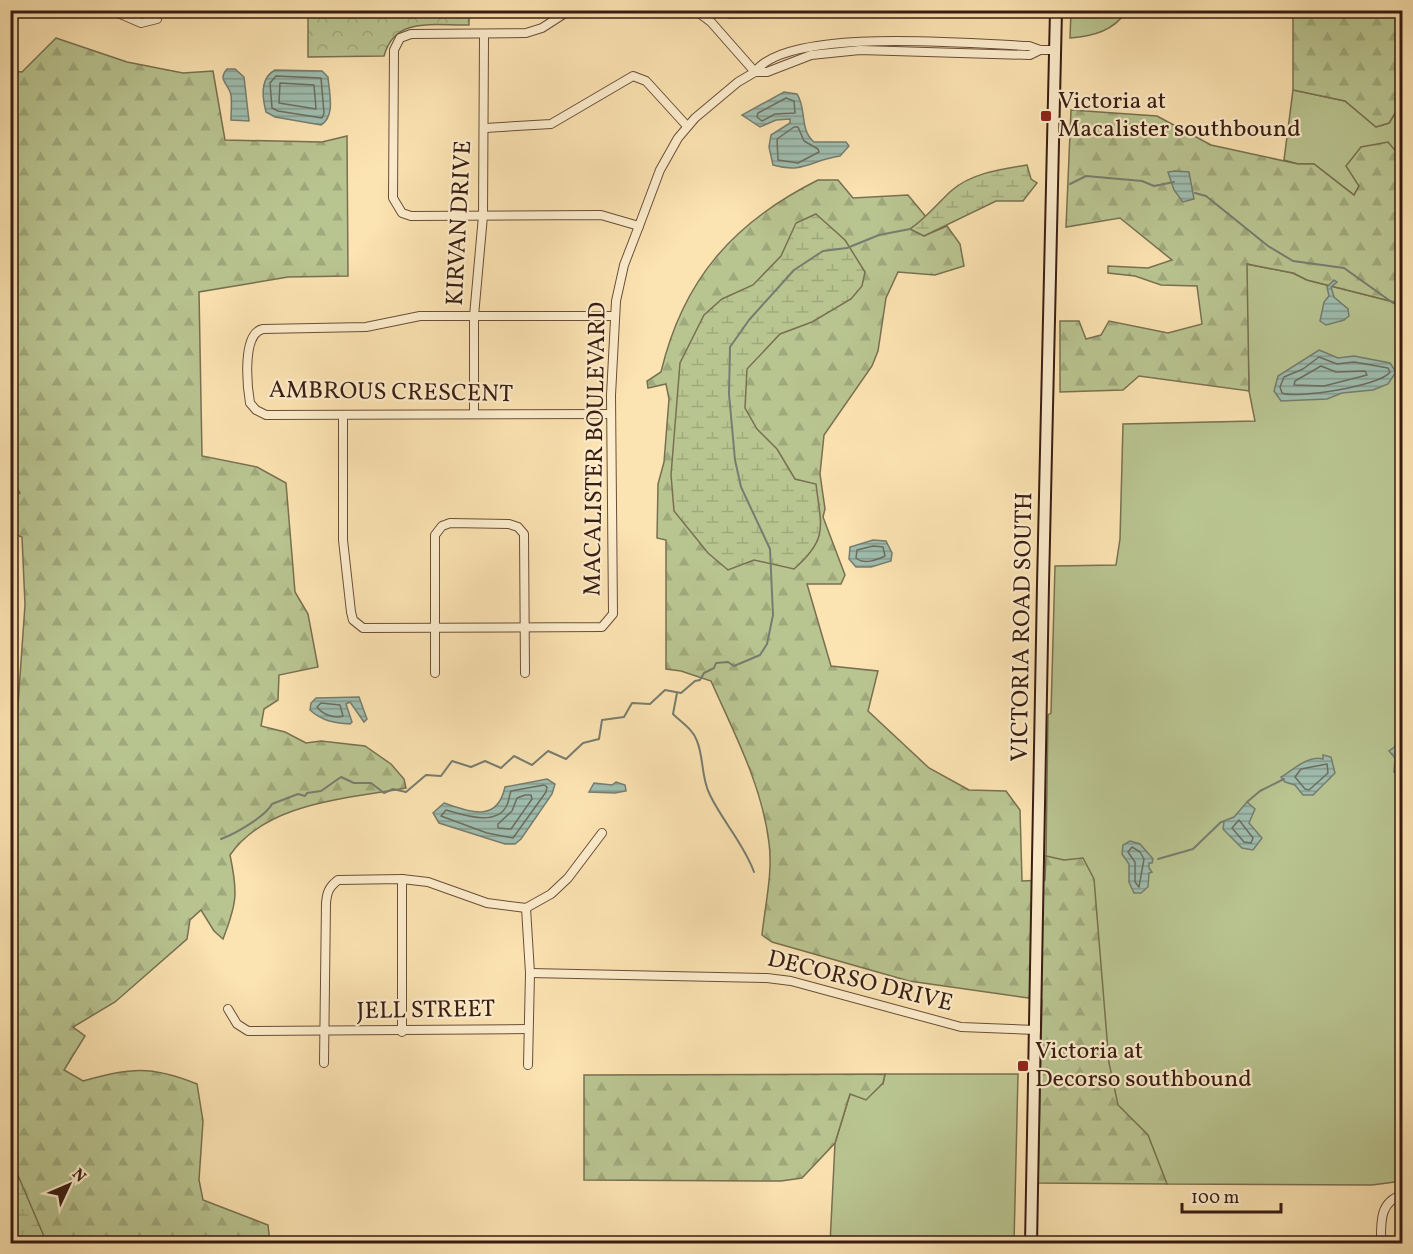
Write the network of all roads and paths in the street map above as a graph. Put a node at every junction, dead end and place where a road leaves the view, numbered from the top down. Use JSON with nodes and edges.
{"nodes":[{"id":1,"x":111,"y":10,"type":"edge"},
{"id":2,"x":570,"y":10,"type":"edge"},
{"id":3,"x":695,"y":10,"type":"edge"},
{"id":4,"x":1056,"y":10,"type":"edge"},
{"id":5,"x":157,"y":19,"type":"dead end"},
{"id":6,"x":484,"y":35,"type":"junction"},
{"id":7,"x":1055,"y":50,"type":"junction"},
{"id":8,"x":755,"y":72,"type":"junction"},
{"id":9,"x":687,"y":126,"type":"junction"},
{"id":10,"x":485,"y":128,"type":"junction"},
{"id":11,"x":483,"y":216,"type":"junction"},
{"id":12,"x":639,"y":226,"type":"junction"},
{"id":13,"x":474,"y":316,"type":"junction"},
{"id":14,"x":615,"y":316,"type":"junction"},
{"id":15,"x":474,"y":414,"type":"junction"},
{"id":16,"x":611,"y":414,"type":"junction"},
{"id":17,"x":343,"y":415,"type":"junction"},
{"id":18,"x":435,"y":628,"type":"junction"},
{"id":19,"x":525,"y":629,"type":"junction"},
{"id":20,"x":435,"y":673,"type":"dead end"},
{"id":21,"x":525,"y":673,"type":"dead end"},
{"id":22,"x":602,"y":833,"type":"dead end"},
{"id":23,"x":402,"y":879,"type":"junction"},
{"id":24,"x":526,"y":908,"type":"junction"},
{"id":25,"x":530,"y":974,"type":"junction"},
{"id":26,"x":228,"y":1009,"type":"dead end"},
{"id":27,"x":528,"y":1029,"type":"junction"},
{"id":28,"x":1036,"y":1030,"type":"junction"},
{"id":29,"x":324,"y":1032,"type":"junction"},
{"id":30,"x":402,"y":1032,"type":"junction"},
{"id":31,"x":324,"y":1063,"type":"dead end"},
{"id":32,"x":528,"y":1065,"type":"dead end"},
{"id":33,"x":1402,"y":1195,"type":"edge"},
{"id":34,"x":1031,"y":1244,"type":"edge"},
{"id":35,"x":1381,"y":1244,"type":"edge"}],
"edges":[{"from":1,"to":5,"type":"street"},
{"from":2,"to":6,"type":"street"},
{"from":3,"to":8,"type":"street"},
{"from":4,"to":7,"type":"main road","name":"VICTORIA ROAD SOUTH"},
{"from":6,"to":10,"type":"street","name":"KIRVAN DRIVE"},
{"from":6,"to":11,"type":"street"},
{"from":7,"to":8,"type":"street","name":"MACALISTER BOULEVARD"},
{"from":7,"to":28,"type":"main road","name":"VICTORIA ROAD SOUTH"},
{"from":8,"to":9,"type":"street","name":"MACALISTER BOULEVARD"},
{"from":9,"to":10,"type":"street"},
{"from":9,"to":12,"type":"street","name":"MACALISTER BOULEVARD"},
{"from":10,"to":11,"type":"street","name":"KIRVAN DRIVE"},
{"from":11,"to":12,"type":"street"},
{"from":11,"to":13,"type":"street","name":"KIRVAN DRIVE"},
{"from":12,"to":14,"type":"street","name":"MACALISTER BOULEVARD"},
{"from":13,"to":14,"type":"street","name":"AMBROUS CRESCENT"},
{"from":13,"to":15,"type":"street","name":"KIRVAN DRIVE"},
{"from":13,"to":17,"type":"street","name":"AMBROUS CRESCENT"},
{"from":14,"to":16,"type":"street","name":"MACALISTER BOULEVARD"},
{"from":15,"to":16,"type":"street","name":"AMBROUS CRESCENT"},
{"from":15,"to":17,"type":"street","name":"AMBROUS CRESCENT"},
{"from":16,"to":19,"type":"street","name":"MACALISTER BOULEVARD"},
{"from":17,"to":18,"type":"street","name":"MACALISTER BOULEVARD"},
{"from":18,"to":19,"type":"street","name":"MACALISTER BOULEVARD"},
{"from":18,"to":19,"type":"street"},
{"from":18,"to":20,"type":"street"},
{"from":19,"to":21,"type":"street"},
{"from":22,"to":24,"type":"street"},
{"from":23,"to":24,"type":"street"},
{"from":23,"to":29,"type":"street"},
{"from":23,"to":30,"type":"street"},
{"from":24,"to":25,"type":"street"},
{"from":25,"to":27,"type":"street"},
{"from":25,"to":28,"type":"street","name":"DECORSO DRIVE"},
{"from":26,"to":29,"type":"street","name":"JELL STREET"},
{"from":27,"to":30,"type":"street","name":"JELL STREET"},
{"from":27,"to":32,"type":"street"},
{"from":28,"to":34,"type":"main road","name":"VICTORIA ROAD SOUTH"},
{"from":29,"to":30,"type":"street","name":"JELL STREET"},
{"from":29,"to":31,"type":"street"},
{"from":33,"to":35,"type":"street"}]}
